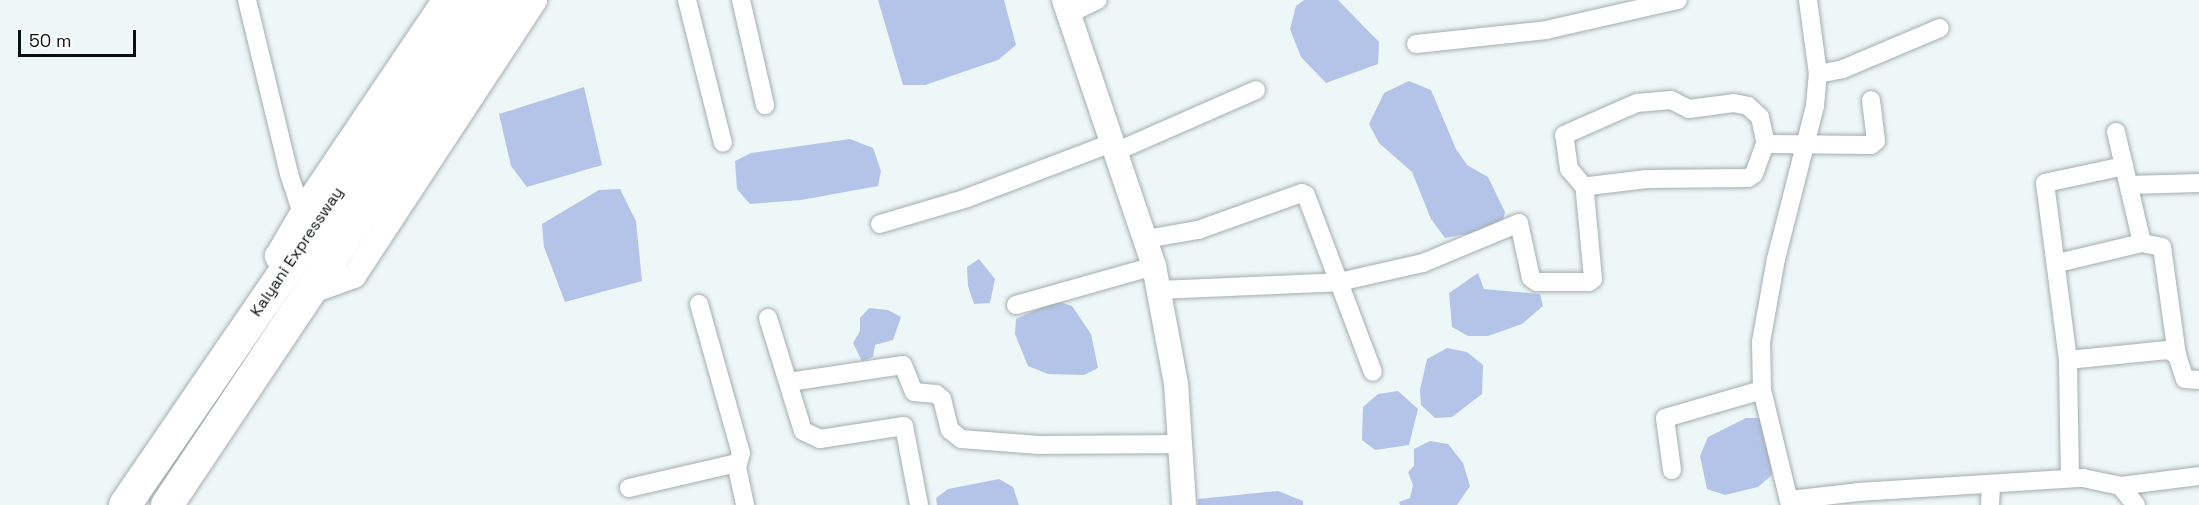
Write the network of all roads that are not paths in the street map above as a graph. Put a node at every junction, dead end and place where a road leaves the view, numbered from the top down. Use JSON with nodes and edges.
{"nodes":[{"id":1,"x":247,"y":0,"type":"edge"},
{"id":2,"x":444,"y":0,"type":"edge"},
{"id":3,"x":471,"y":0,"type":"edge"},
{"id":4,"x":505,"y":0,"type":"edge"},
{"id":5,"x":535,"y":0,"type":"edge"},
{"id":6,"x":687,"y":0,"type":"edge"},
{"id":7,"x":741,"y":0,"type":"edge"},
{"id":8,"x":1098,"y":0,"type":"edge"},
{"id":9,"x":1678,"y":0,"type":"edge"},
{"id":10,"x":1808,"y":0,"type":"edge"},
{"id":11,"x":1067,"y":7,"type":"edge"},
{"id":12,"x":1940,"y":28,"type":"dead end"},
{"id":13,"x":1416,"y":44,"type":"dead end"},
{"id":14,"x":1818,"y":74,"type":"junction"},
{"id":15,"x":1256,"y":90,"type":"dead end"},
{"id":16,"x":1871,"y":100,"type":"dead end"},
{"id":17,"x":765,"y":105,"type":"dead end"},
{"id":18,"x":2116,"y":132,"type":"dead end"},
{"id":19,"x":723,"y":143,"type":"dead end"},
{"id":20,"x":1766,"y":145,"type":"junction"},
{"id":21,"x":1113,"y":147,"type":"junction"},
{"id":22,"x":1806,"y":147,"type":"junction"},
{"id":23,"x":2124,"y":166,"type":"junction"},
{"id":24,"x":2199,"y":183,"type":"edge"},
{"id":25,"x":2129,"y":185,"type":"junction"},
{"id":26,"x":1586,"y":189,"type":"junction"},
{"id":27,"x":302,"y":213,"type":"junction"},
{"id":28,"x":880,"y":224,"type":"dead end"},
{"id":29,"x":1146,"y":239,"type":"junction"},
{"id":30,"x":2142,"y":243,"type":"junction"},
{"id":31,"x":2058,"y":263,"type":"junction"},
{"id":32,"x":1154,"y":267,"type":"junction"},
{"id":33,"x":284,"y":270,"type":"junction"},
{"id":34,"x":1339,"y":282,"type":"junction"},
{"id":35,"x":1159,"y":290,"type":"junction"},
{"id":36,"x":310,"y":292,"type":"junction"},
{"id":37,"x":699,"y":304,"type":"dead end"},
{"id":38,"x":1016,"y":305,"type":"dead end"},
{"id":39,"x":768,"y":318,"type":"dead end"},
{"id":40,"x":2177,"y":355,"type":"junction"},
{"id":41,"x":2068,"y":360,"type":"junction"},
{"id":42,"x":1373,"y":372,"type":"dead end"},
{"id":43,"x":2199,"y":380,"type":"edge"},
{"id":44,"x":789,"y":382,"type":"junction"},
{"id":45,"x":1762,"y":390,"type":"junction"},
{"id":46,"x":1179,"y":444,"type":"junction"},
{"id":47,"x":737,"y":463,"type":"junction"},
{"id":48,"x":1672,"y":470,"type":"dead end"},
{"id":49,"x":2199,"y":476,"type":"edge"},
{"id":50,"x":2070,"y":478,"type":"junction"},
{"id":51,"x":1990,"y":485,"type":"junction"},
{"id":52,"x":2120,"y":486,"type":"junction"},
{"id":53,"x":629,"y":488,"type":"dead end"},
{"id":54,"x":1790,"y":503,"type":"edge"},
{"id":55,"x":125,"y":505,"type":"edge"},
{"id":56,"x":167,"y":505,"type":"edge"},
{"id":57,"x":745,"y":505,"type":"edge"},
{"id":58,"x":919,"y":505,"type":"edge"},
{"id":59,"x":1184,"y":505,"type":"edge"},
{"id":60,"x":1990,"y":505,"type":"edge"},
{"id":61,"x":2136,"y":505,"type":"edge"}],
"edges":[{"from":1,"to":27,"type":"street"},
{"from":2,"to":27,"type":"street"},
{"from":3,"to":33,"type":"highway","name":"Kalyani Expressway"},
{"from":4,"to":36,"type":"highway","name":"Kalyani Expressway"},
{"from":5,"to":36,"type":"street"},
{"from":6,"to":19,"type":"street"},
{"from":7,"to":17,"type":"street"},
{"from":8,"to":11,"type":"street"},
{"from":9,"to":13,"type":"street"},
{"from":10,"to":14,"type":"street"},
{"from":11,"to":21,"type":"street"},
{"from":12,"to":14,"type":"street"},
{"from":14,"to":22,"type":"street"},
{"from":15,"to":21,"type":"street"},
{"from":16,"to":22,"type":"street"},
{"from":18,"to":23,"type":"street"},
{"from":20,"to":22,"type":"street"},
{"from":20,"to":26,"type":"street"},
{"from":20,"to":26,"type":"street"},
{"from":21,"to":28,"type":"street"},
{"from":21,"to":29,"type":"street"},
{"from":22,"to":45,"type":"street"},
{"from":23,"to":25,"type":"street"},
{"from":23,"to":31,"type":"street"},
{"from":24,"to":25,"type":"street"},
{"from":25,"to":30,"type":"street"},
{"from":26,"to":34,"type":"street"},
{"from":27,"to":33,"type":"street"},
{"from":29,"to":32,"type":"street"},
{"from":29,"to":34,"type":"street"},
{"from":30,"to":31,"type":"street"},
{"from":30,"to":40,"type":"street"},
{"from":31,"to":41,"type":"street"},
{"from":32,"to":35,"type":"street"},
{"from":32,"to":38,"type":"street"},
{"from":33,"to":55,"type":"highway","name":"Kalyani Expressway"},
{"from":34,"to":35,"type":"street"},
{"from":34,"to":42,"type":"street"},
{"from":35,"to":46,"type":"street"},
{"from":36,"to":56,"type":"highway","name":"Kalyani Expressway"},
{"from":37,"to":47,"type":"street"},
{"from":39,"to":44,"type":"street"},
{"from":40,"to":41,"type":"street"},
{"from":40,"to":43,"type":"street"},
{"from":41,"to":50,"type":"street"},
{"from":44,"to":46,"type":"street"},
{"from":44,"to":58,"type":"street"},
{"from":45,"to":48,"type":"street"},
{"from":45,"to":54,"type":"street"},
{"from":46,"to":59,"type":"street"},
{"from":47,"to":53,"type":"street"},
{"from":47,"to":57,"type":"street"},
{"from":49,"to":52,"type":"street"},
{"from":50,"to":51,"type":"street"},
{"from":50,"to":52,"type":"street"},
{"from":51,"to":54,"type":"street"},
{"from":51,"to":60,"type":"street"},
{"from":52,"to":61,"type":"street"}]}
